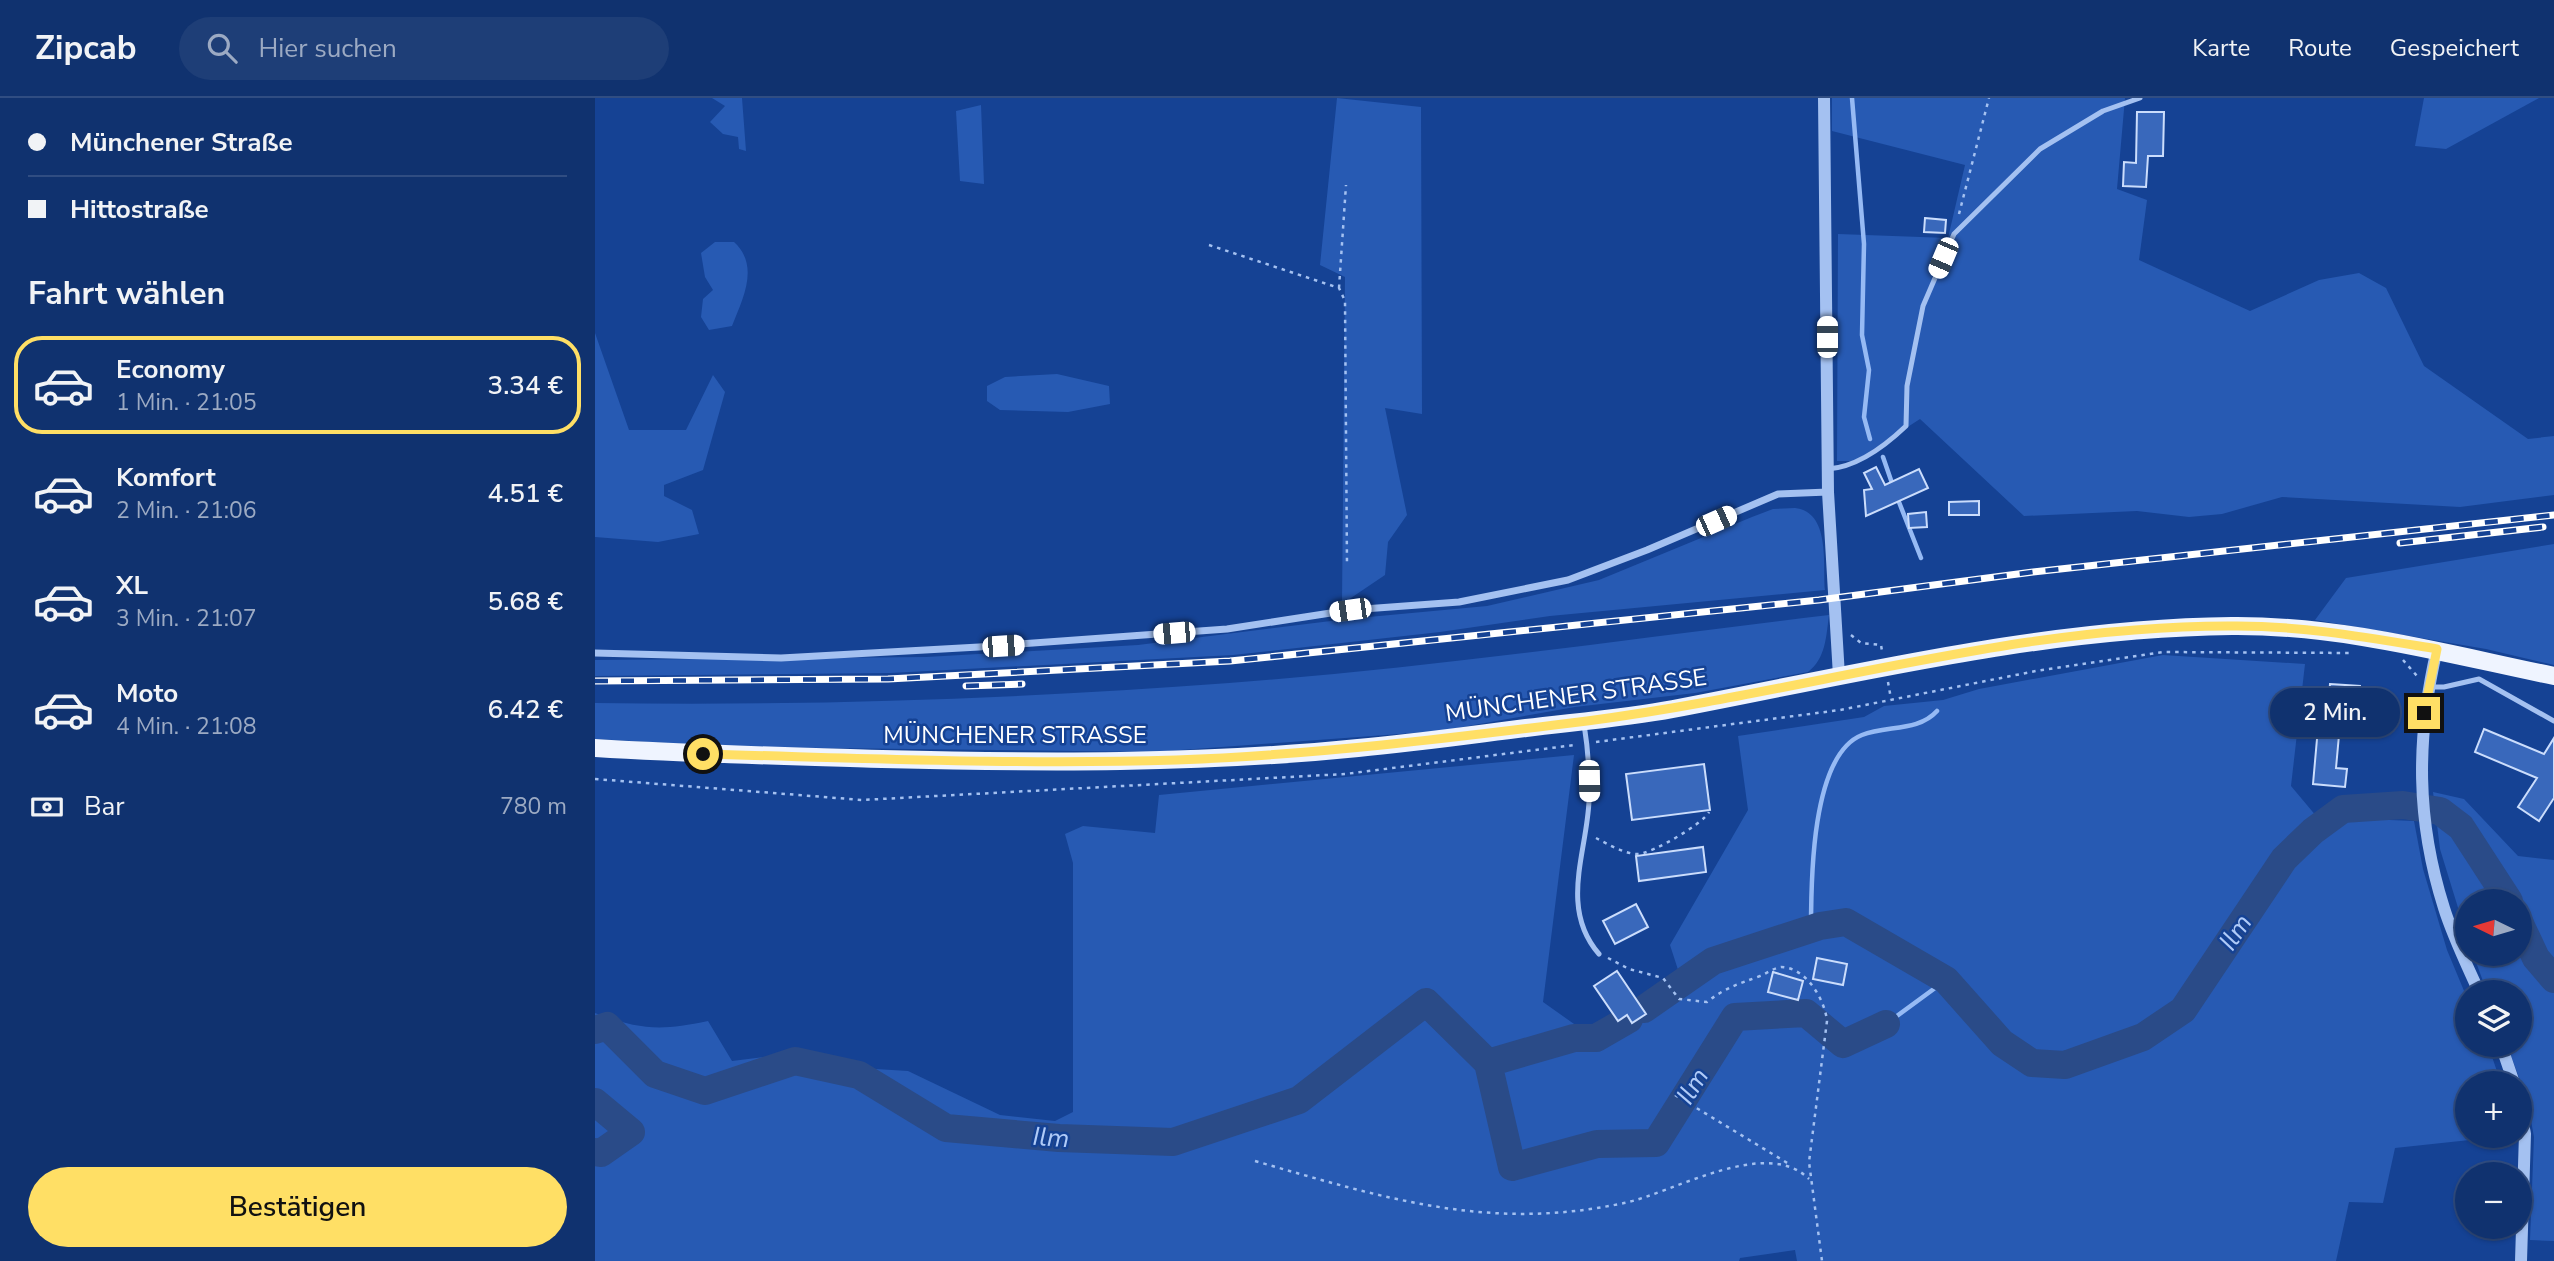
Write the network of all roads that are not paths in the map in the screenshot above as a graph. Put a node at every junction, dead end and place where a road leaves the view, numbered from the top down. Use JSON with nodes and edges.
{"nodes":[{"id":1,"x":1825,"y":98,"type":"edge"},
{"id":2,"x":2140,"y":98,"type":"edge"},
{"id":3,"x":1828,"y":470,"type":"junction"},
{"id":4,"x":1828,"y":492,"type":"junction"},
{"id":5,"x":2437,"y":649,"type":"junction"},
{"id":6,"x":595,"y":653,"type":"edge"},
{"id":7,"x":1839,"y":676,"type":"junction"},
{"id":8,"x":2554,"y":676,"type":"edge"},
{"id":9,"x":2428,"y":687,"type":"junction"},
{"id":10,"x":1584,"y":721,"type":"junction"},
{"id":11,"x":2554,"y":721,"type":"edge"},
{"id":12,"x":595,"y":748,"type":"edge"},
{"id":13,"x":1599,"y":954,"type":"road end"},
{"id":14,"x":2474,"y":980,"type":"edge"},
{"id":15,"x":2525,"y":1148,"type":"edge"},
{"id":16,"x":2521,"y":1261,"type":"edge"}],
"edges":[{"from":1,"to":3,"type":"street"},
{"from":2,"to":3,"type":"lane"},
{"from":3,"to":4,"type":"street"},
{"from":4,"to":6,"type":"street"},
{"from":4,"to":7,"type":"street"},
{"from":5,"to":7,"type":"main road","name":"MÜNCHENER STRASSE"},
{"from":5,"to":8,"type":"main road","name":"MÜNCHENER STRASSE"},
{"from":5,"to":9,"type":"street"},
{"from":7,"to":10,"type":"main road","name":"MÜNCHENER STRASSE"},
{"from":9,"to":11,"type":"lane"},
{"from":9,"to":14,"type":"street"},
{"from":10,"to":12,"type":"main road","name":"MÜNCHENER STRASSE"},
{"from":10,"to":13,"type":"lane"},
{"from":15,"to":16,"type":"street"}]}
